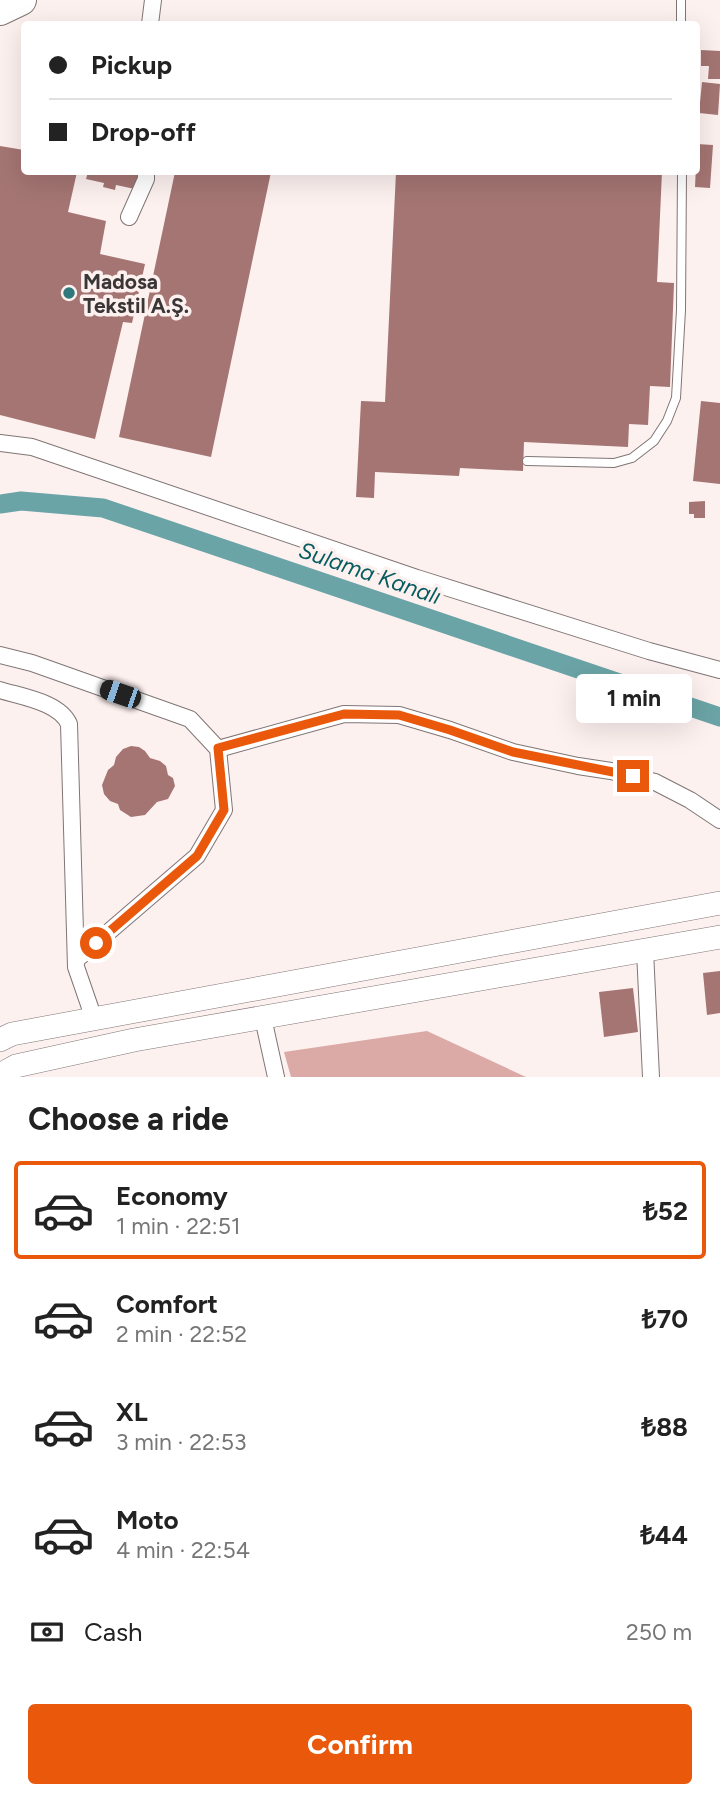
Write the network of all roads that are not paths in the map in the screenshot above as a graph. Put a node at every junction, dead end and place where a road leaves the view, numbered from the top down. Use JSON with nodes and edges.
{"nodes":[{"id":1,"x":21,"y":0,"type":"edge"},
{"id":2,"x":153,"y":0,"type":"edge"},
{"id":3,"x":681,"y":0,"type":"edge"},
{"id":4,"x":0,"y":10,"type":"edge"},
{"id":5,"x":150,"y":21,"type":"edge"},
{"id":6,"x":681,"y":21,"type":"edge"},
{"id":7,"x":146,"y":175,"type":"edge"},
{"id":8,"x":682,"y":175,"type":"edge"},
{"id":9,"x":129,"y":217,"type":"dead end"},
{"id":10,"x":0,"y":443,"type":"edge"},
{"id":11,"x":527,"y":461,"type":"dead end"},
{"id":12,"x":0,"y":655,"type":"edge"},
{"id":13,"x":720,"y":670,"type":"edge"},
{"id":14,"x":0,"y":690,"type":"edge"},
{"id":15,"x":218,"y":748,"type":"junction"},
{"id":16,"x":720,"y":820,"type":"edge"},
{"id":17,"x":720,"y":903,"type":"edge"},
{"id":18,"x":720,"y":937,"type":"edge"},
{"id":19,"x":645,"y":951,"type":"junction"},
{"id":20,"x":76,"y":960,"type":"junction"},
{"id":21,"x":263,"y":1018,"type":"junction"},
{"id":22,"x":94,"y":1019,"type":"junction"},
{"id":23,"x":0,"y":1040,"type":"edge"},
{"id":24,"x":0,"y":1075,"type":"edge"},
{"id":25,"x":275,"y":1077,"type":"edge"},
{"id":26,"x":651,"y":1077,"type":"edge"}],
"edges":[{"from":1,"to":4,"type":"highway"},
{"from":2,"to":5,"type":"street"},
{"from":3,"to":6,"type":"lane"},
{"from":7,"to":9,"type":"street"},
{"from":8,"to":11,"type":"lane"},
{"from":10,"to":13,"type":"street"},
{"from":12,"to":15,"type":"street"},
{"from":14,"to":20,"type":"street"},
{"from":15,"to":16,"type":"street"},
{"from":15,"to":20,"type":"street"},
{"from":17,"to":22,"type":"main road"},
{"from":18,"to":19,"type":"main road"},
{"from":19,"to":21,"type":"main road"},
{"from":19,"to":26,"type":"street"},
{"from":20,"to":22,"type":"street"},
{"from":21,"to":24,"type":"main road"},
{"from":21,"to":25,"type":"street"},
{"from":22,"to":23,"type":"main road"}]}
